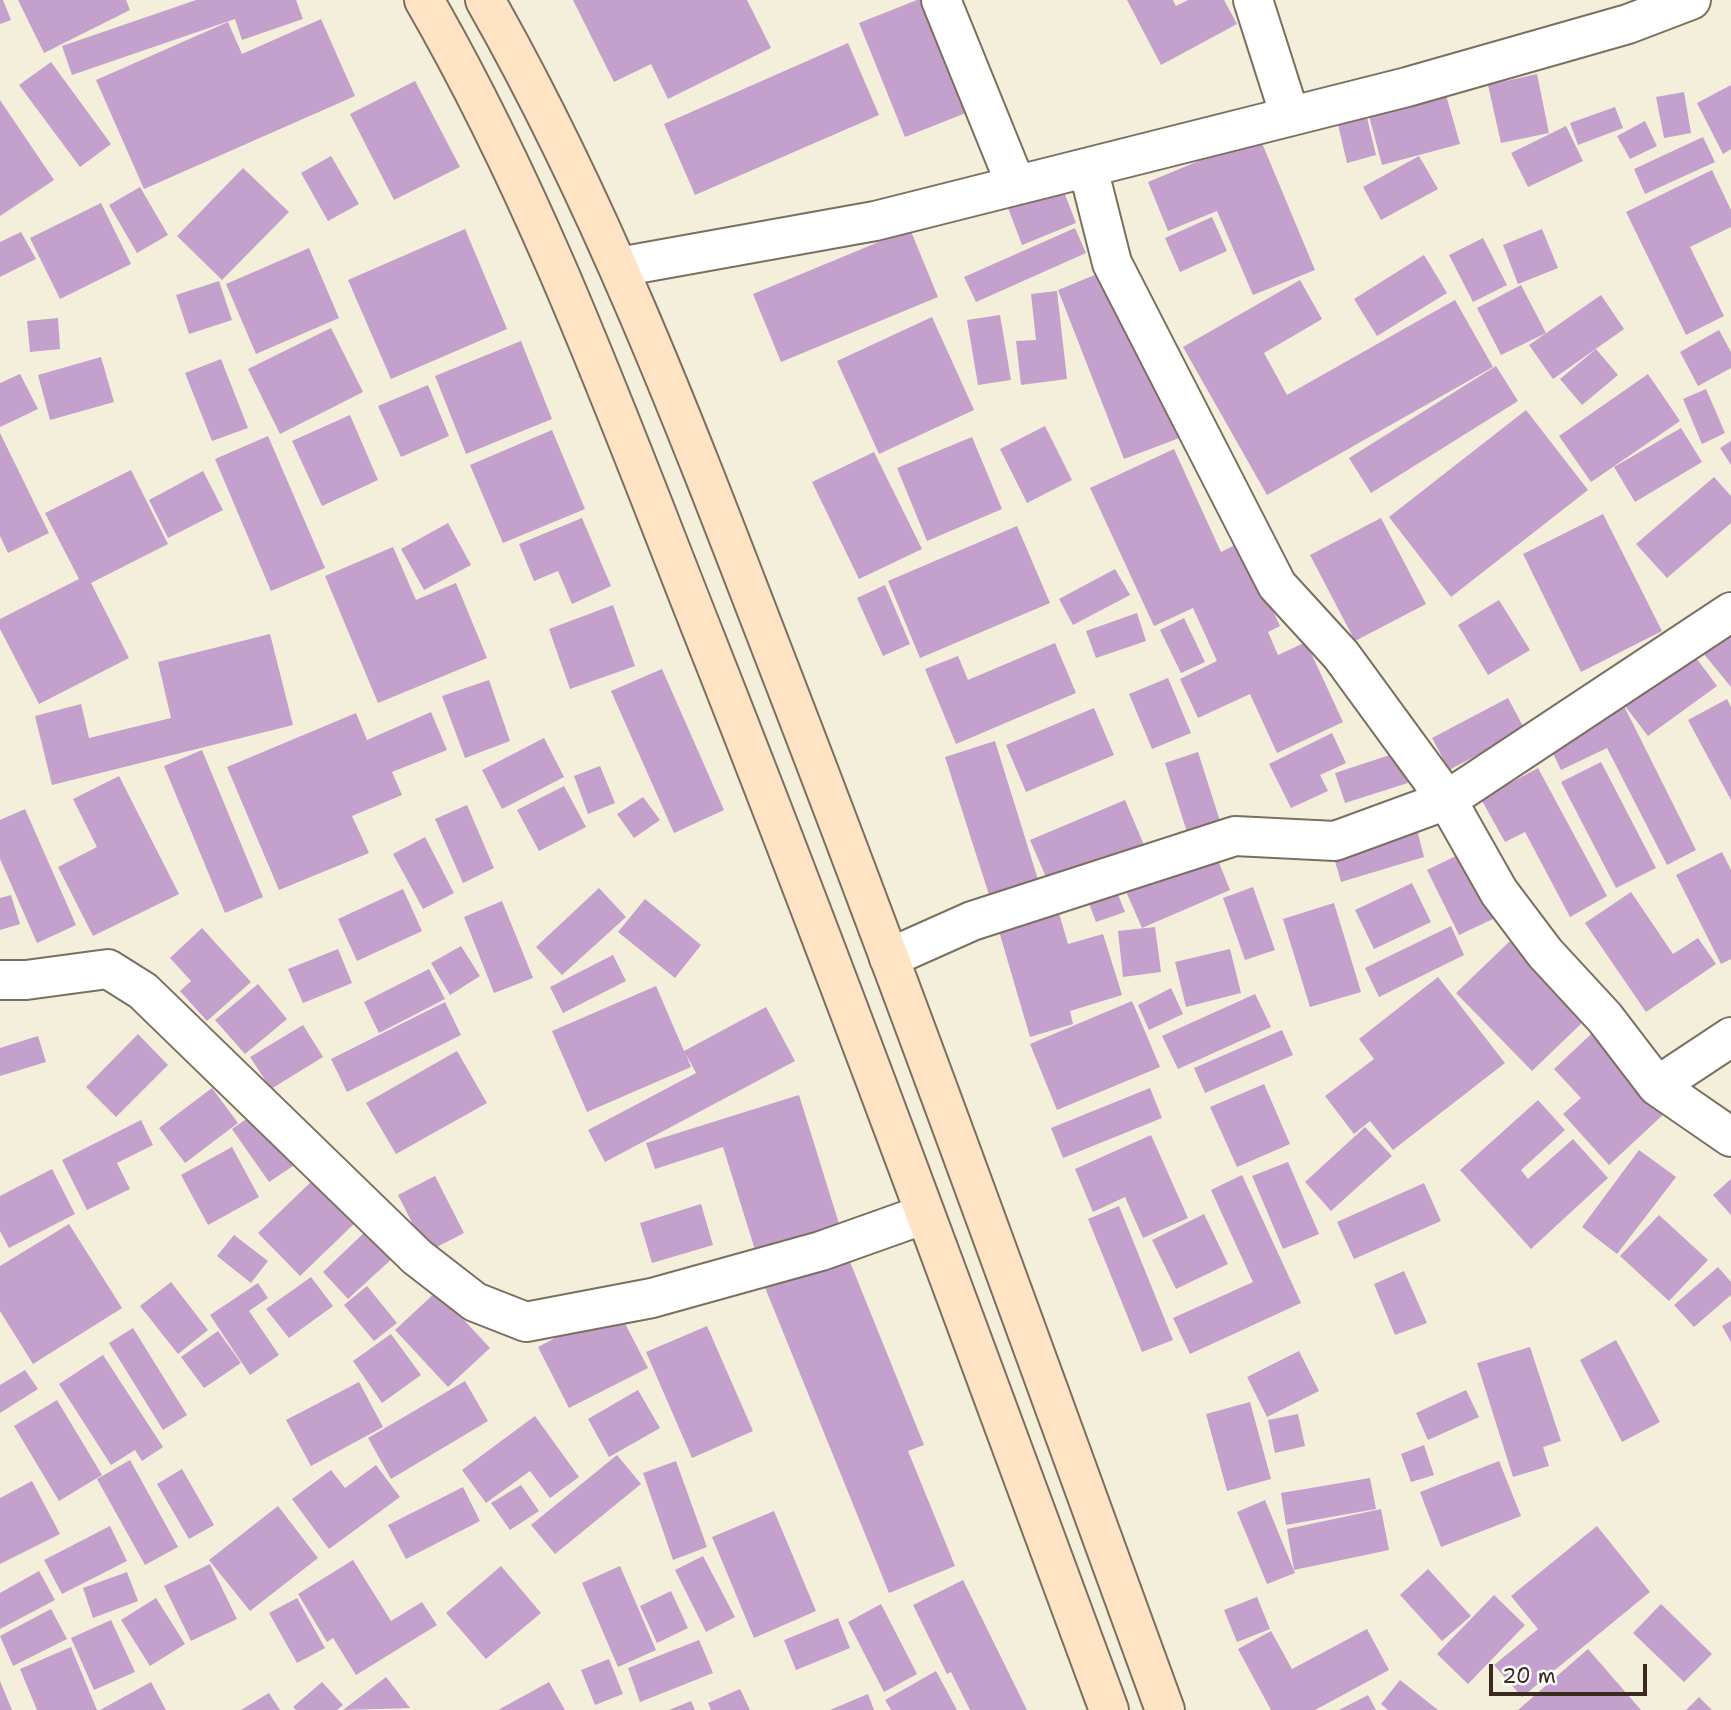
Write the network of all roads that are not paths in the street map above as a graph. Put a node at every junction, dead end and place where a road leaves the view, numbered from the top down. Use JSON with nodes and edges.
{"nodes":[{"id":1,"x":424,"y":0,"type":"edge"},
{"id":2,"x":485,"y":0,"type":"edge"},
{"id":3,"x":941,"y":0,"type":"edge"},
{"id":4,"x":1253,"y":0,"type":"edge"},
{"id":5,"x":1691,"y":0,"type":"edge"},
{"id":6,"x":1290,"y":116,"type":"junction"},
{"id":7,"x":1088,"y":168,"type":"junction"},
{"id":8,"x":1016,"y":185,"type":"junction"},
{"id":9,"x":619,"y":267,"type":"junction"},
{"id":10,"x":1731,"y":612,"type":"edge"},
{"id":11,"x":1447,"y":800,"type":"junction"},
{"id":12,"x":889,"y":958,"type":"junction"},
{"id":13,"x":0,"y":981,"type":"edge"},
{"id":14,"x":1731,"y":1037,"type":"edge"},
{"id":15,"x":1657,"y":1086,"type":"junction"},
{"id":16,"x":1731,"y":1137,"type":"edge"},
{"id":17,"x":925,"y":1214,"type":"junction"},
{"id":18,"x":1109,"y":1710,"type":"edge"},
{"id":19,"x":1165,"y":1710,"type":"edge"}],
"edges":[{"from":1,"to":17,"type":"street"},
{"from":2,"to":9,"type":"street"},
{"from":3,"to":8,"type":"street"},
{"from":4,"to":6,"type":"street"},
{"from":5,"to":6,"type":"street"},
{"from":6,"to":7,"type":"street"},
{"from":7,"to":8,"type":"street"},
{"from":7,"to":11,"type":"street"},
{"from":8,"to":9,"type":"street"},
{"from":9,"to":12,"type":"street"},
{"from":10,"to":11,"type":"street"},
{"from":11,"to":12,"type":"street"},
{"from":11,"to":15,"type":"street"},
{"from":12,"to":19,"type":"street"},
{"from":13,"to":17,"type":"street"},
{"from":14,"to":15,"type":"street"},
{"from":15,"to":16,"type":"street"},
{"from":17,"to":18,"type":"street"}]}
